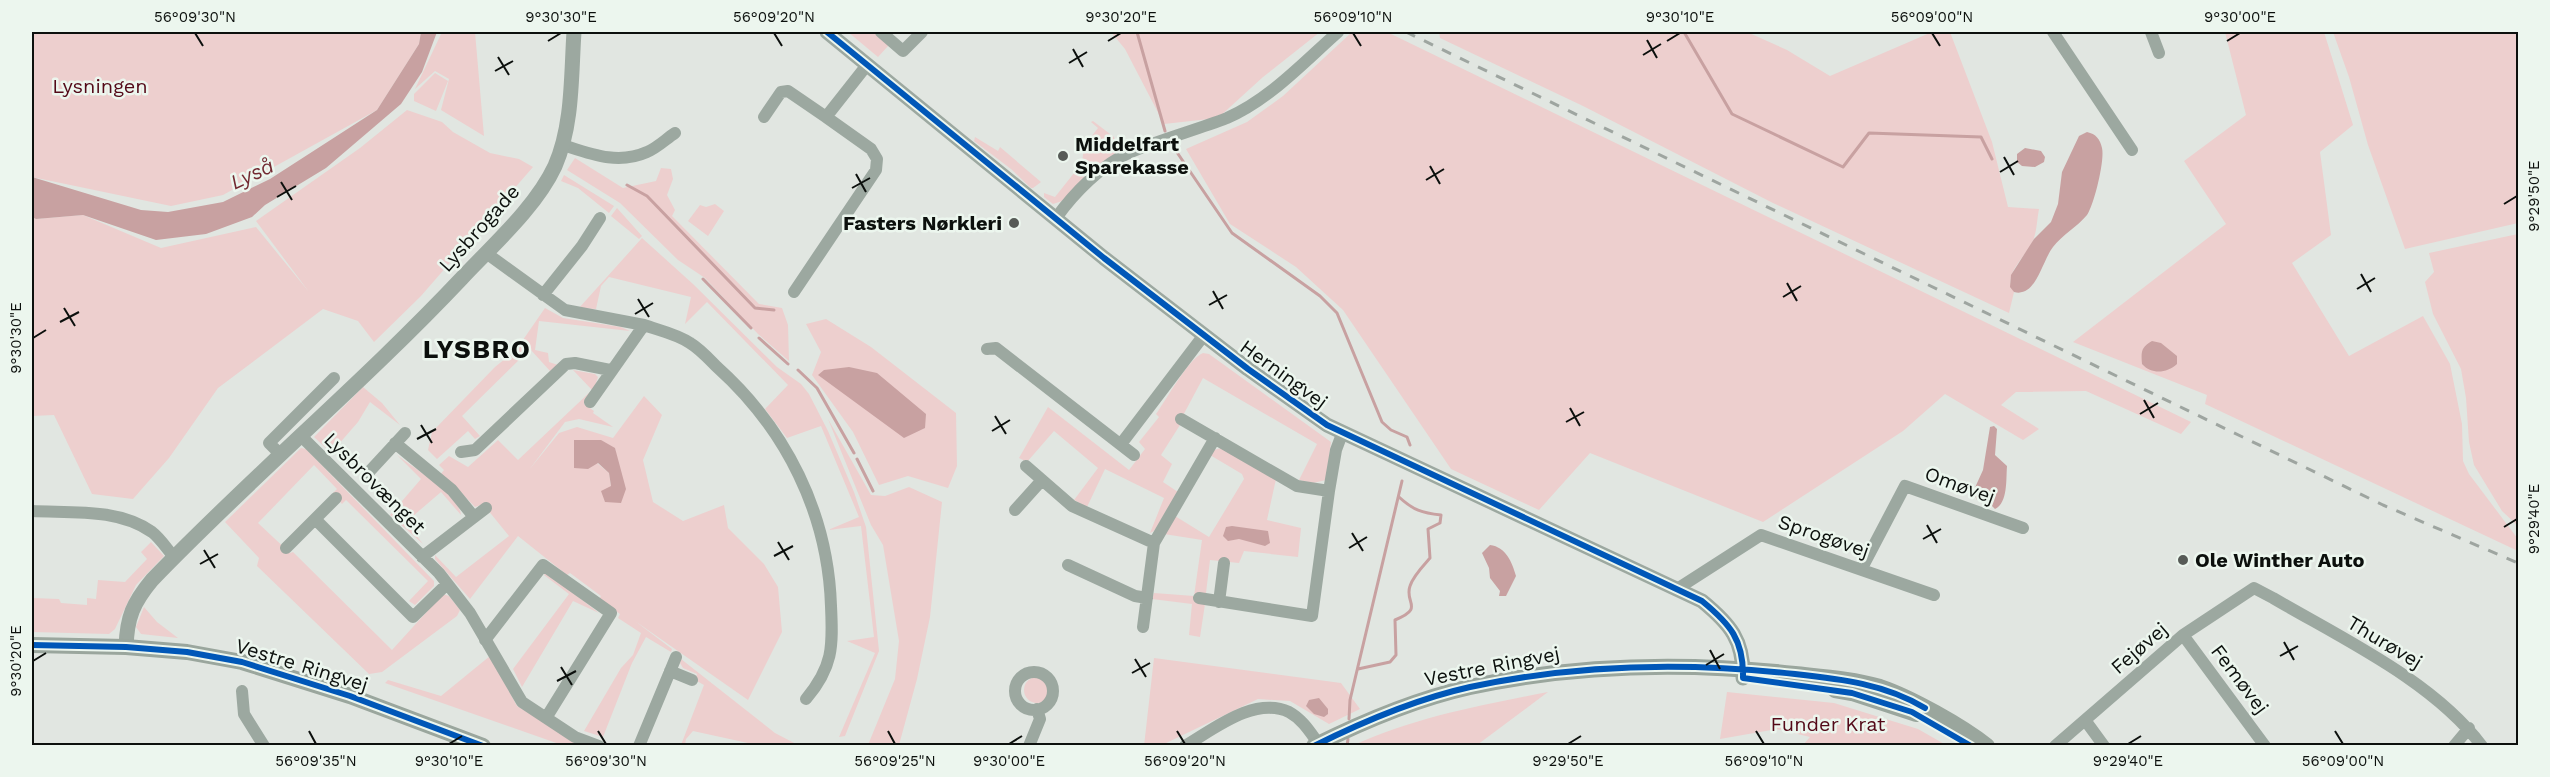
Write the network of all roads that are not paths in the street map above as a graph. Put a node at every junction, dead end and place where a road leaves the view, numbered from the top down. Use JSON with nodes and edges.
{"nodes":[{"id":1,"x":574,"y":32,"type":"edge"},
{"id":2,"x":827,"y":32,"type":"edge"},
{"id":3,"x":881,"y":32,"type":"edge"},
{"id":4,"x":922,"y":32,"type":"edge"},
{"id":5,"x":1338,"y":32,"type":"edge"},
{"id":6,"x":2053,"y":32,"type":"edge"},
{"id":7,"x":2151,"y":32,"type":"edge"},
{"id":8,"x":2159,"y":53,"type":"dead end"},
{"id":9,"x":867,"y":65,"type":"junction"},
{"id":10,"x":764,"y":117,"type":"dead end"},
{"id":11,"x":826,"y":117,"type":"junction"},
{"id":12,"x":675,"y":133,"type":"dead end"},
{"id":13,"x":563,"y":145,"type":"junction"},
{"id":14,"x":2132,"y":150,"type":"dead end"},
{"id":15,"x":600,"y":218,"type":"dead end"},
{"id":16,"x":1056,"y":218,"type":"junction"},
{"id":17,"x":486,"y":253,"type":"junction"},
{"id":18,"x":794,"y":292,"type":"dead end"},
{"id":19,"x":543,"y":295,"type":"junction"},
{"id":20,"x":644,"y":325,"type":"junction"},
{"id":21,"x":1204,"y":335,"type":"junction"},
{"id":22,"x":987,"y":349,"type":"dead end"},
{"id":23,"x":610,"y":370,"type":"junction"},
{"id":24,"x":334,"y":378,"type":"dead end"},
{"id":25,"x":318,"y":395,"type":"junction"},
{"id":26,"x":590,"y":402,"type":"dead end"},
{"id":27,"x":330,"y":408,"type":"junction"},
{"id":28,"x":1181,"y":419,"type":"dead end"},
{"id":29,"x":405,"y":433,"type":"dead end"},
{"id":30,"x":1342,"y":434,"type":"junction"},
{"id":31,"x":301,"y":436,"type":"junction"},
{"id":32,"x":1215,"y":438,"type":"junction"},
{"id":33,"x":395,"y":443,"type":"junction"},
{"id":34,"x":1121,"y":444,"type":"junction"},
{"id":35,"x":461,"y":452,"type":"dead end"},
{"id":36,"x":281,"y":455,"type":"junction"},
{"id":37,"x":1134,"y":455,"type":"dead end"},
{"id":38,"x":1026,"y":466,"type":"dead end"},
{"id":39,"x":368,"y":473,"type":"dead end"},
{"id":40,"x":1042,"y":480,"type":"junction"},
{"id":41,"x":1329,"y":491,"type":"junction"},
{"id":42,"x":336,"y":498,"type":"dead end"},
{"id":43,"x":486,"y":508,"type":"dead end"},
{"id":44,"x":1015,"y":510,"type":"dead end"},
{"id":45,"x":32,"y":512,"type":"edge"},
{"id":46,"x":474,"y":517,"type":"junction"},
{"id":47,"x":315,"y":519,"type":"junction"},
{"id":48,"x":2023,"y":528,"type":"dead end"},
{"id":49,"x":1154,"y":543,"type":"junction"},
{"id":50,"x":286,"y":548,"type":"dead end"},
{"id":51,"x":174,"y":557,"type":"junction"},
{"id":52,"x":422,"y":557,"type":"junction"},
{"id":53,"x":1224,"y":562,"type":"dead end"},
{"id":54,"x":1068,"y":566,"type":"dead end"},
{"id":55,"x":1862,"y":568,"type":"junction"},
{"id":56,"x":447,"y":584,"type":"junction"},
{"id":57,"x":2254,"y":588,"type":"joint"},
{"id":58,"x":1677,"y":589,"type":"junction"},
{"id":59,"x":1934,"y":595,"type":"dead end"},
{"id":60,"x":1147,"y":598,"type":"junction"},
{"id":61,"x":1199,"y":598,"type":"dead end"},
{"id":62,"x":1219,"y":602,"type":"junction"},
{"id":63,"x":1143,"y":627,"type":"dead end"},
{"id":64,"x":2183,"y":636,"type":"junction"},
{"id":65,"x":485,"y":640,"type":"junction"},
{"id":66,"x":32,"y":645,"type":"edge"},
{"id":67,"x":126,"y":647,"type":"junction"},
{"id":68,"x":676,"y":657,"type":"dead end"},
{"id":69,"x":670,"y":671,"type":"junction"},
{"id":70,"x":1743,"y":673,"type":"junction"},
{"id":71,"x":692,"y":680,"type":"dead end"},
{"id":72,"x":242,"y":691,"type":"dead end"},
{"id":73,"x":806,"y":699,"type":"dead end"},
{"id":74,"x":1037,"y":710,"type":"dead end"},
{"id":75,"x":546,"y":718,"type":"junction"},
{"id":76,"x":2085,"y":720,"type":"junction"},
{"id":77,"x":2469,"y":728,"type":"junction"},
{"id":78,"x":1316,"y":744,"type":"edge"},
{"id":79,"x":264,"y":746,"type":"edge"},
{"id":80,"x":483,"y":746,"type":"edge"},
{"id":81,"x":599,"y":746,"type":"edge"},
{"id":82,"x":639,"y":746,"type":"edge"},
{"id":83,"x":1029,"y":746,"type":"edge"},
{"id":84,"x":1185,"y":746,"type":"edge"},
{"id":85,"x":1971,"y":746,"type":"edge"},
{"id":86,"x":1987,"y":746,"type":"edge"},
{"id":87,"x":2055,"y":746,"type":"edge"},
{"id":88,"x":2104,"y":746,"type":"edge"},
{"id":89,"x":2265,"y":746,"type":"edge"},
{"id":90,"x":2454,"y":746,"type":"edge"},
{"id":91,"x":2482,"y":746,"type":"edge"}],
"edges":[{"from":1,"to":13,"type":"street","name":"Lysbrogade"},
{"from":2,"to":9,"type":"street","name":"Herningvej"},
{"from":3,"to":4,"type":"street"},
{"from":5,"to":16,"type":"street"},
{"from":6,"to":14,"type":"street"},
{"from":7,"to":8,"type":"street"},
{"from":9,"to":11,"type":"street"},
{"from":9,"to":16,"type":"street","name":"Herningvej"},
{"from":10,"to":11,"type":"street"},
{"from":11,"to":18,"type":"street"},
{"from":12,"to":13,"type":"street"},
{"from":13,"to":17,"type":"street","name":"Lysbrogade"},
{"from":15,"to":19,"type":"street"},
{"from":16,"to":21,"type":"street","name":"Herningvej"},
{"from":17,"to":19,"type":"street"},
{"from":17,"to":27,"type":"street","name":"Lysbrogade"},
{"from":19,"to":20,"type":"street"},
{"from":20,"to":23,"type":"street"},
{"from":20,"to":73,"type":"street"},
{"from":21,"to":30,"type":"street","name":"Herningvej"},
{"from":21,"to":34,"type":"street"},
{"from":22,"to":34,"type":"street"},
{"from":23,"to":26,"type":"street"},
{"from":23,"to":35,"type":"street"},
{"from":24,"to":25,"type":"street"},
{"from":25,"to":27,"type":"street"},
{"from":25,"to":36,"type":"street"},
{"from":27,"to":31,"type":"street","name":"Lysbrogade"},
{"from":28,"to":32,"type":"street"},
{"from":29,"to":33,"type":"street","name":"Lysbrovænget"},
{"from":30,"to":41,"type":"street"},
{"from":30,"to":58,"type":"street","name":"Herningvej"},
{"from":31,"to":36,"type":"street","name":"Lysbrogade"},
{"from":31,"to":52,"type":"street","name":"Lysbrovænget"},
{"from":32,"to":41,"type":"street"},
{"from":32,"to":49,"type":"street"},
{"from":33,"to":39,"type":"street","name":"Lysbrovænget"},
{"from":33,"to":46,"type":"street"},
{"from":34,"to":37,"type":"street"},
{"from":36,"to":51,"type":"street","name":"Lysbrogade"},
{"from":38,"to":40,"type":"street"},
{"from":40,"to":44,"type":"street"},
{"from":40,"to":49,"type":"street"},
{"from":41,"to":62,"type":"street"},
{"from":42,"to":47,"type":"street","name":"Lysbrovænget"},
{"from":43,"to":46,"type":"street","name":"Lysbrovænget"},
{"from":45,"to":51,"type":"street"},
{"from":46,"to":52,"type":"street","name":"Lysbrovænget"},
{"from":47,"to":50,"type":"street","name":"Lysbrovænget"},
{"from":47,"to":56,"type":"street"},
{"from":48,"to":55,"type":"street","name":"Omøvej"},
{"from":49,"to":60,"type":"street"},
{"from":51,"to":67,"type":"street","name":"Lysbrogade"},
{"from":52,"to":56,"type":"street","name":"Lysbrovænget"},
{"from":53,"to":62,"type":"street"},
{"from":54,"to":60,"type":"street"},
{"from":55,"to":58,"type":"street","name":"Sprogøvej"},
{"from":55,"to":59,"type":"street","name":"Sprogøvej"},
{"from":56,"to":65,"type":"street","name":"Lysbrovænget"},
{"from":57,"to":64,"type":"street","name":"Fejøvej"},
{"from":57,"to":77,"type":"street","name":"Thurøvej"},
{"from":58,"to":70,"type":"street","name":"Herningvej"},
{"from":60,"to":63,"type":"street"},
{"from":61,"to":62,"type":"street"},
{"from":64,"to":76,"type":"street","name":"Fejøvej"},
{"from":64,"to":89,"type":"street","name":"Femøvej"},
{"from":65,"to":75,"type":"street","name":"Lysbrovænget"},
{"from":65,"to":75,"type":"street"},
{"from":66,"to":67,"type":"main road","name":"Vestre Ringvej"},
{"from":67,"to":80,"type":"main road","name":"Vestre Ringvej"},
{"from":68,"to":69,"type":"street"},
{"from":69,"to":71,"type":"street"},
{"from":69,"to":82,"type":"street"},
{"from":70,"to":78,"type":"main road","name":"Vestre Ringvej"},
{"from":70,"to":85,"type":"main road"},
{"from":70,"to":86,"type":"main road"},
{"from":72,"to":79,"type":"street"},
{"from":74,"to":83,"type":"street"},
{"from":75,"to":81,"type":"street","name":"Lysbrovænget"},
{"from":76,"to":87,"type":"street","name":"Fejøvej"},
{"from":76,"to":88,"type":"street"},
{"from":77,"to":90,"type":"street"},
{"from":77,"to":91,"type":"street","name":"Thurøvej"},
{"from":78,"to":84,"type":"street"}]}
